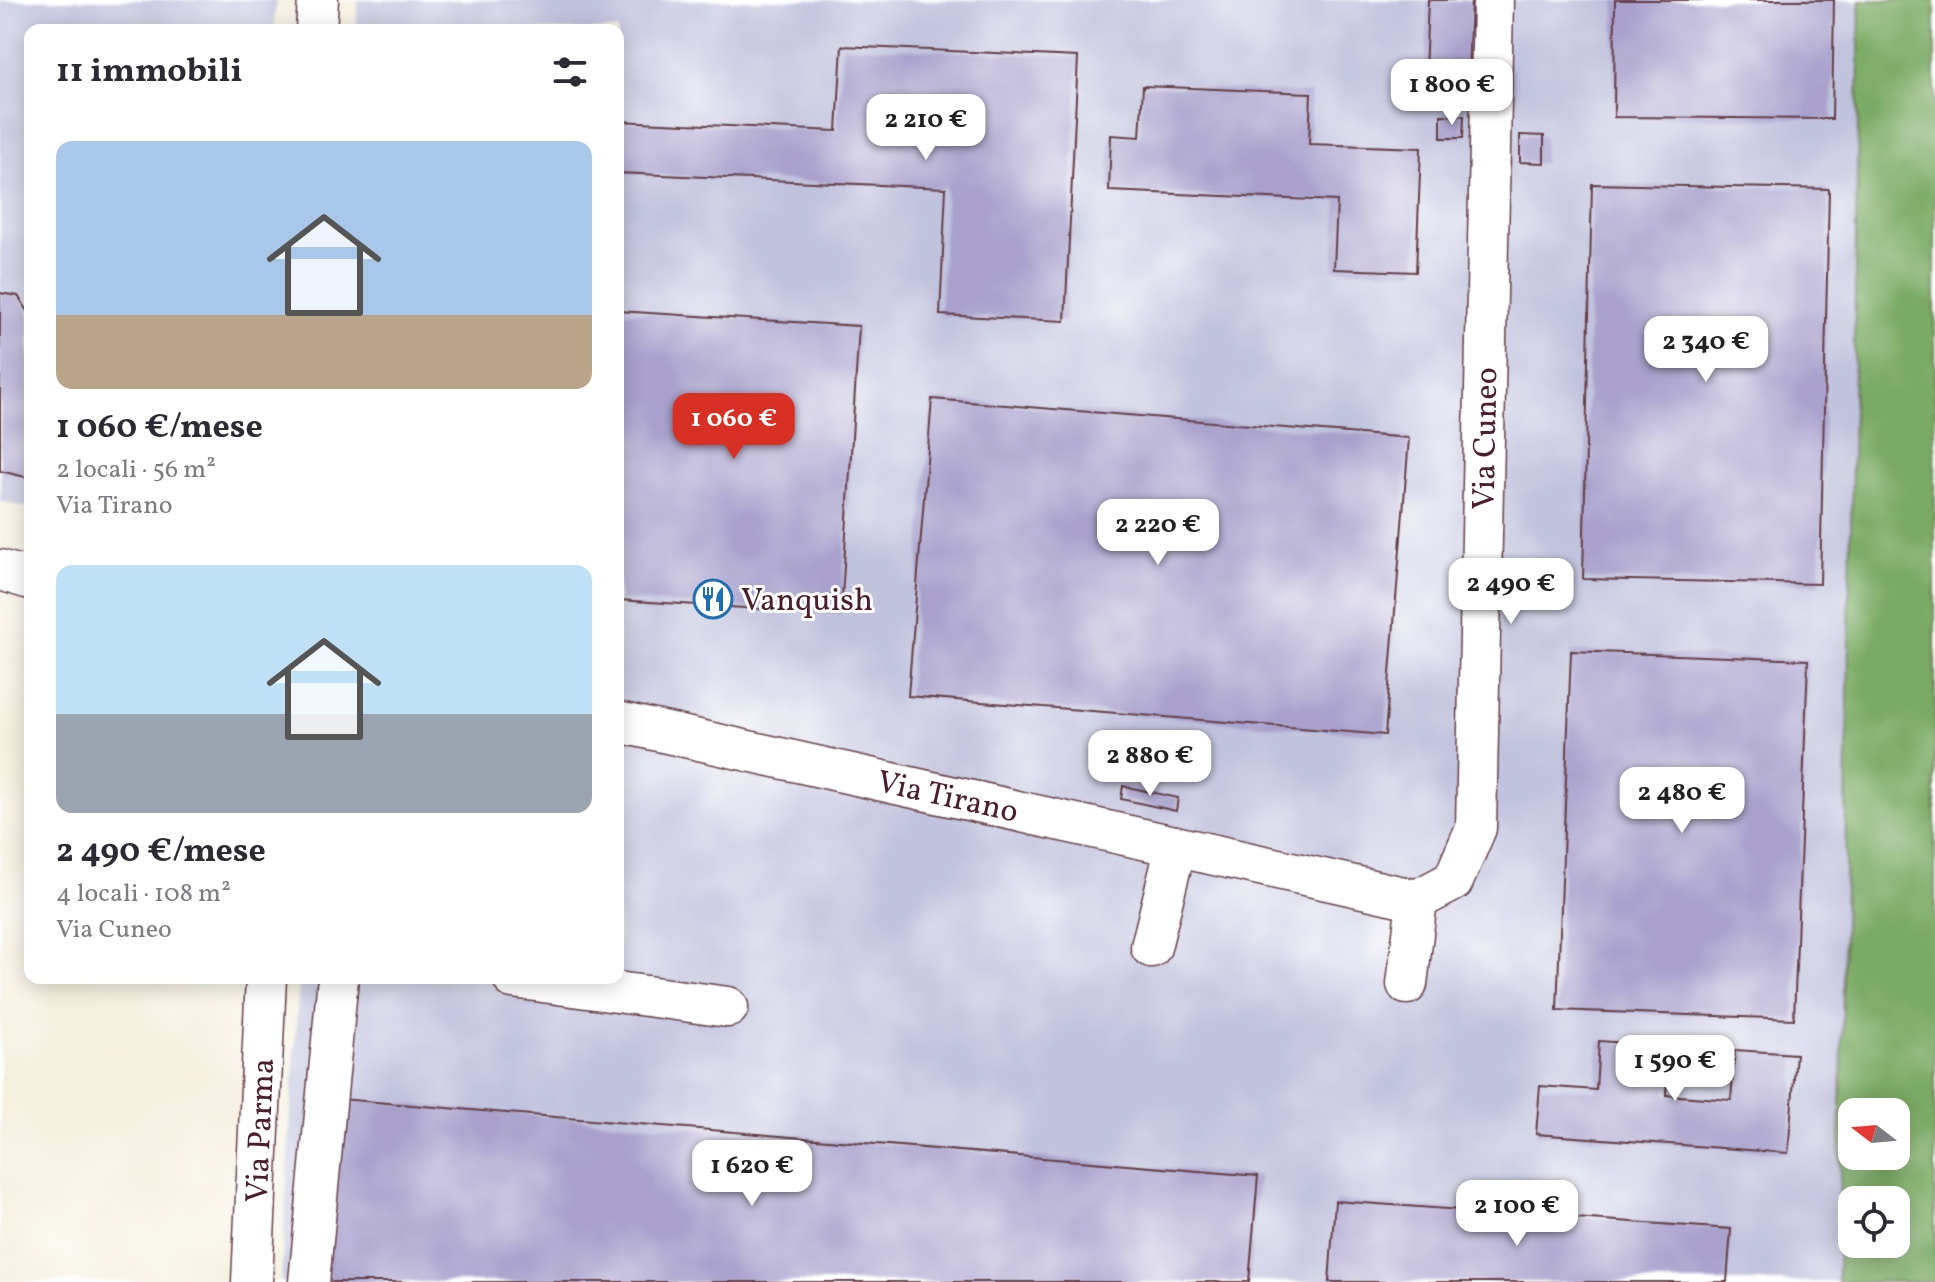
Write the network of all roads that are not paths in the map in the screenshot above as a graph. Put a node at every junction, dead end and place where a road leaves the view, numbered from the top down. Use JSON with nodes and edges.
{"nodes":[{"id":1,"x":318,"y":0,"type":"edge"},
{"id":2,"x":1493,"y":0,"type":"edge"},
{"id":3,"x":316,"y":24,"type":"edge"},
{"id":4,"x":0,"y":570,"type":"edge"},
{"id":5,"x":24,"y":577,"type":"edge"},
{"id":6,"x":624,"y":723,"type":"edge"},
{"id":7,"x":1176,"y":846,"type":"junction"},
{"id":8,"x":1417,"y":900,"type":"junction"},
{"id":9,"x":1151,"y":947,"type":"dead end"},
{"id":10,"x":266,"y":984,"type":"edge"},
{"id":11,"x":337,"y":984,"type":"edge"},
{"id":12,"x":557,"y":984,"type":"edge"},
{"id":13,"x":1407,"y":984,"type":"dead end"},
{"id":14,"x":728,"y":1007,"type":"dead end"},
{"id":15,"x":252,"y":1282,"type":"edge"},
{"id":16,"x":309,"y":1282,"type":"edge"}],
"edges":[{"from":1,"to":3,"type":"street"},
{"from":2,"to":8,"type":"street","name":"Via Cuneo"},
{"from":4,"to":5,"type":"street"},
{"from":6,"to":7,"type":"street","name":"Via Tirano"},
{"from":7,"to":8,"type":"street","name":"Via Tirano"},
{"from":7,"to":9,"type":"street"},
{"from":8,"to":13,"type":"street"},
{"from":10,"to":15,"type":"street","name":"Via Parma"},
{"from":11,"to":16,"type":"street"},
{"from":12,"to":14,"type":"street"}]}
